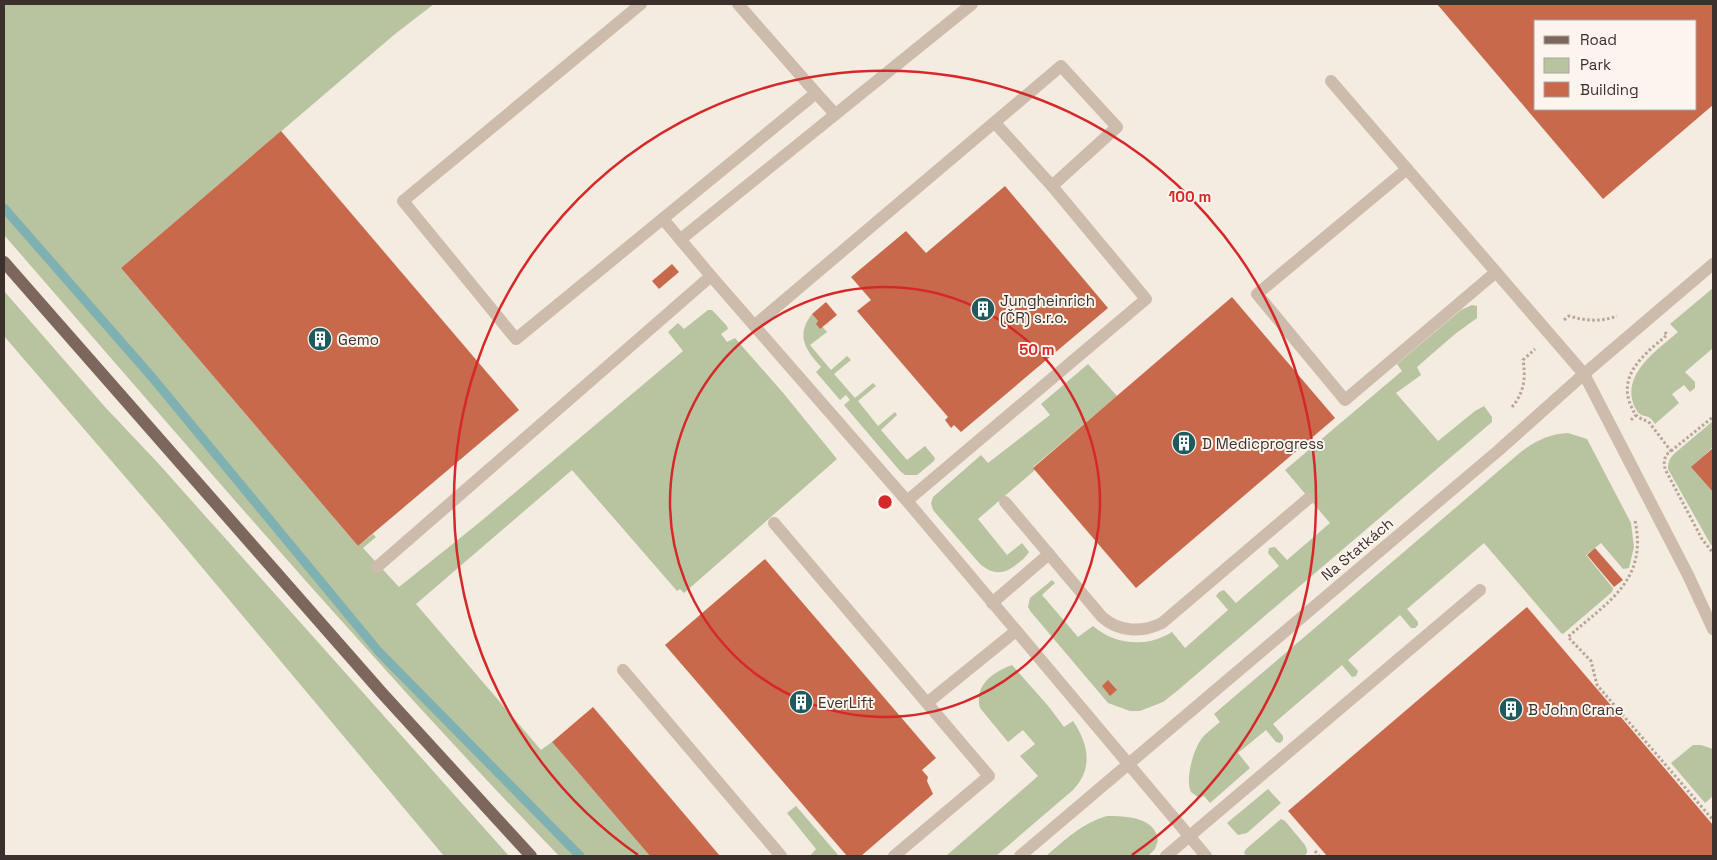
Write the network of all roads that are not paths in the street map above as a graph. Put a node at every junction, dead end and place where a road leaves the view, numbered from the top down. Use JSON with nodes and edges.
{"nodes":[{"id":1,"x":641,"y":4,"type":"edge"},
{"id":2,"x":738,"y":4,"type":"edge"},
{"id":3,"x":972,"y":4,"type":"edge"},
{"id":4,"x":1331,"y":81,"type":"dead end"},
{"id":5,"x":816,"y":93,"type":"junction"},
{"id":6,"x":835,"y":114,"type":"junction"},
{"id":7,"x":994,"y":122,"type":"junction"},
{"id":8,"x":1407,"y":168,"type":"junction"},
{"id":9,"x":1052,"y":186,"type":"junction"},
{"id":10,"x":663,"y":219,"type":"junction"},
{"id":11,"x":681,"y":240,"type":"junction"},
{"id":12,"x":4,"y":262,"type":"edge"},
{"id":13,"x":1713,"y":264,"type":"edge"},
{"id":14,"x":1496,"y":272,"type":"junction"},
{"id":15,"x":711,"y":276,"type":"junction"},
{"id":16,"x":755,"y":325,"type":"junction"},
{"id":17,"x":1584,"y":374,"type":"junction"},
{"id":18,"x":1309,"y":498,"type":"dead end"},
{"id":19,"x":907,"y":501,"type":"junction"},
{"id":20,"x":1005,"y":502,"type":"dead end"},
{"id":21,"x":774,"y":523,"type":"dead end"},
{"id":22,"x":1049,"y":554,"type":"junction"},
{"id":23,"x":378,"y":567,"type":"dead end"},
{"id":24,"x":1480,"y":590,"type":"dead end"},
{"id":25,"x":992,"y":603,"type":"junction"},
{"id":26,"x":1713,"y":629,"type":"edge"},
{"id":27,"x":1016,"y":632,"type":"junction"},
{"id":28,"x":623,"y":670,"type":"dead end"},
{"id":29,"x":927,"y":703,"type":"junction"},
{"id":30,"x":1128,"y":765,"type":"junction"},
{"id":31,"x":1189,"y":837,"type":"junction"},
{"id":32,"x":531,"y":856,"type":"edge"},
{"id":33,"x":781,"y":856,"type":"edge"},
{"id":34,"x":894,"y":856,"type":"edge"},
{"id":35,"x":1020,"y":856,"type":"edge"},
{"id":36,"x":1166,"y":856,"type":"edge"},
{"id":37,"x":1206,"y":856,"type":"edge"}],
"edges":[{"from":1,"to":10,"type":"street"},
{"from":2,"to":5,"type":"street"},
{"from":3,"to":6,"type":"street"},
{"from":4,"to":8,"type":"street"},
{"from":5,"to":6,"type":"street"},
{"from":5,"to":10,"type":"street"},
{"from":6,"to":11,"type":"street"},
{"from":7,"to":9,"type":"street"},
{"from":7,"to":9,"type":"street"},
{"from":7,"to":16,"type":"street"},
{"from":8,"to":14,"type":"street"},
{"from":8,"to":14,"type":"street"},
{"from":9,"to":19,"type":"street"},
{"from":10,"to":11,"type":"street"},
{"from":11,"to":15,"type":"street"},
{"from":12,"to":32,"type":"main road"},
{"from":13,"to":17,"type":"street","name":"Na Statkách"},
{"from":14,"to":17,"type":"street"},
{"from":15,"to":16,"type":"street"},
{"from":15,"to":23,"type":"street"},
{"from":16,"to":19,"type":"street"},
{"from":17,"to":26,"type":"street"},
{"from":17,"to":30,"type":"street","name":"Na Statkách"},
{"from":18,"to":22,"type":"street"},
{"from":19,"to":25,"type":"street"},
{"from":20,"to":22,"type":"street"},
{"from":21,"to":29,"type":"street"},
{"from":22,"to":25,"type":"street"},
{"from":24,"to":31,"type":"street"},
{"from":25,"to":27,"type":"street"},
{"from":27,"to":29,"type":"street"},
{"from":27,"to":30,"type":"street"},
{"from":28,"to":33,"type":"street"},
{"from":29,"to":34,"type":"street"},
{"from":30,"to":31,"type":"street"},
{"from":30,"to":35,"type":"street","name":"Na Statkách"},
{"from":31,"to":36,"type":"street"},
{"from":31,"to":37,"type":"street"}]}
